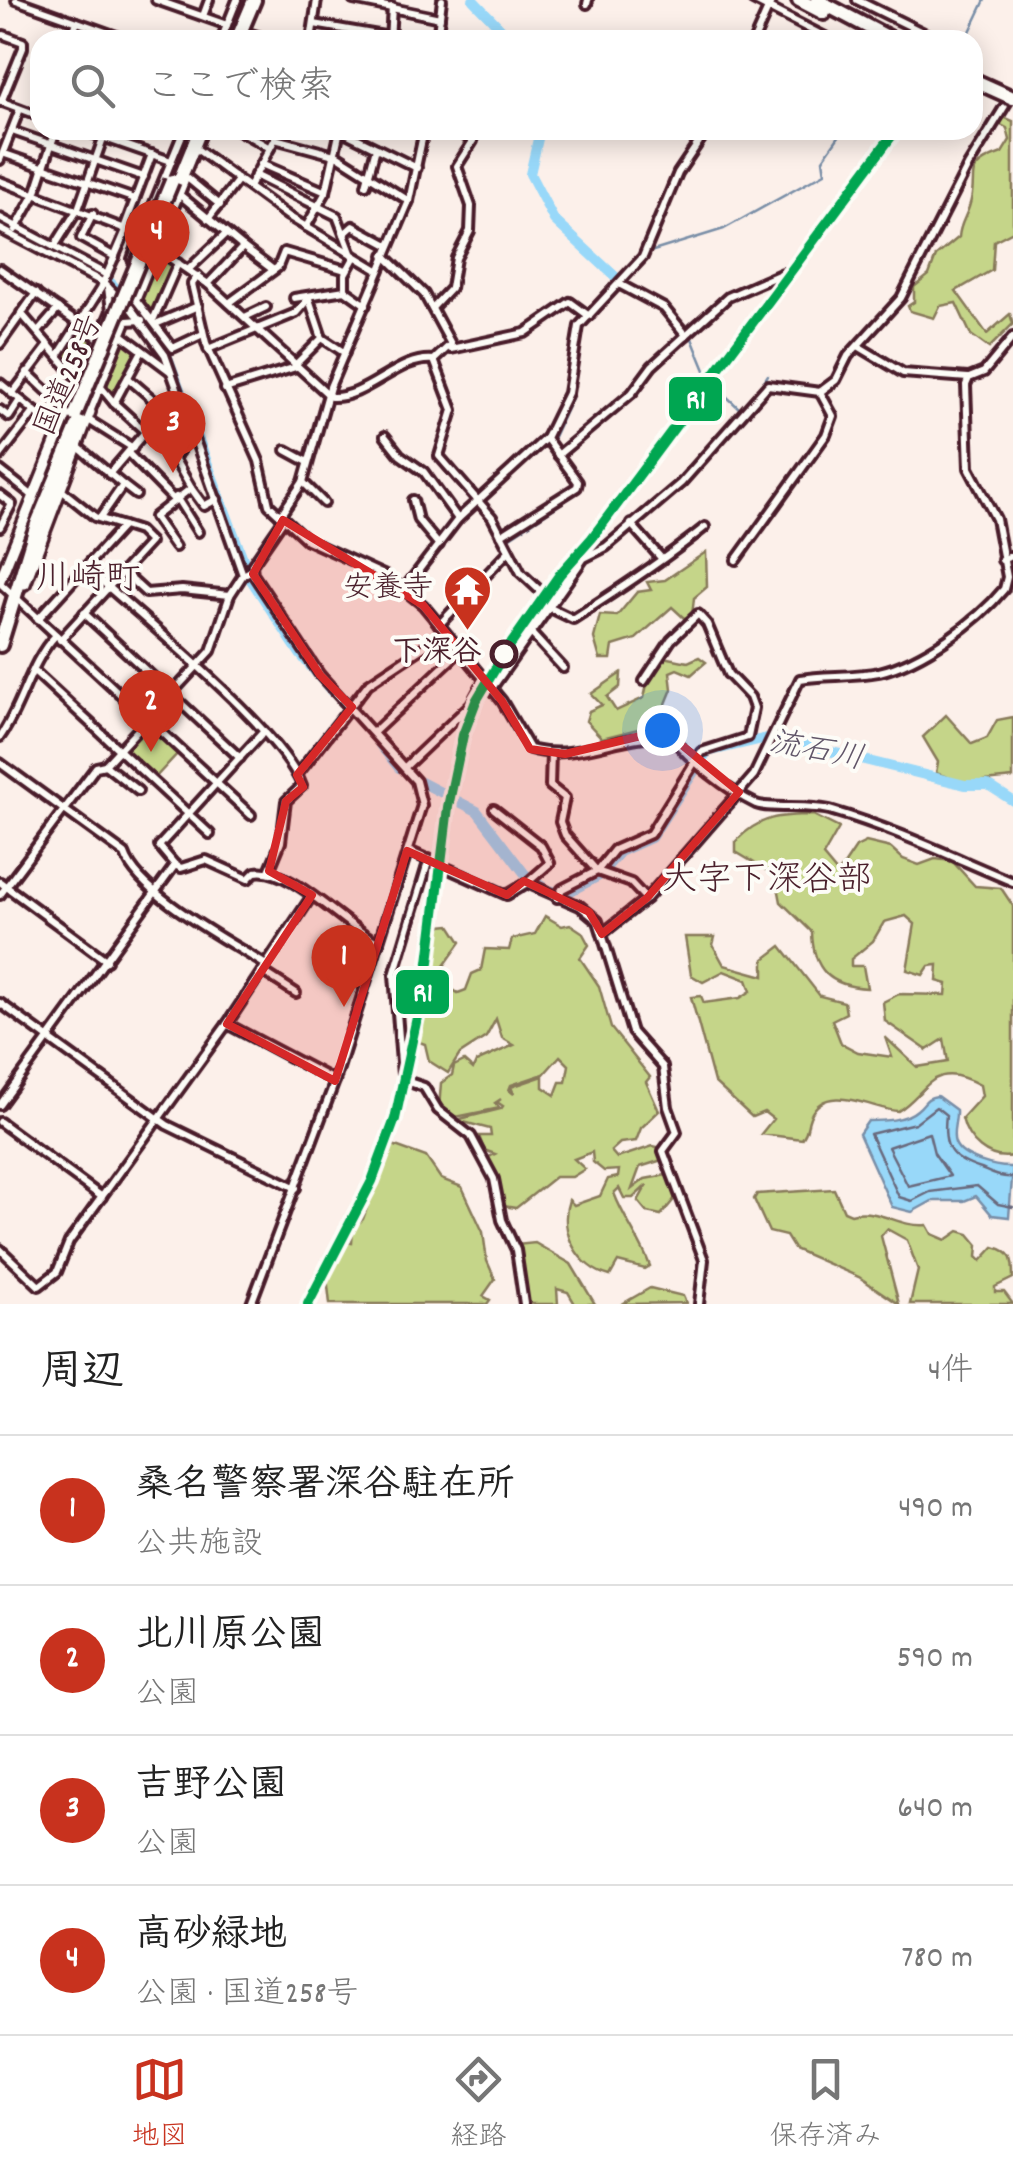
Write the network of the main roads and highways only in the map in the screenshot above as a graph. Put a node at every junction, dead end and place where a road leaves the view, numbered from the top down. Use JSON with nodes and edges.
{"nodes":[{"id":1,"x":241,"y":0,"type":"edge"},
{"id":2,"x":254,"y":0,"type":"edge"},
{"id":3,"x":803,"y":0,"type":"edge"},
{"id":4,"x":232,"y":30,"type":"edge"},
{"id":5,"x":243,"y":30,"type":"edge"},
{"id":6,"x":857,"y":30,"type":"edge"},
{"id":7,"x":870,"y":30,"type":"edge"},
{"id":8,"x":983,"y":84,"type":"edge"},
{"id":9,"x":983,"y":94,"type":"edge"},
{"id":10,"x":1013,"y":96,"type":"edge"},
{"id":11,"x":1013,"y":108,"type":"edge"},
{"id":12,"x":196,"y":140,"type":"edge"},
{"id":13,"x":8,"y":590,"type":"edge"},
{"id":14,"x":0,"y":623,"type":"edge"},
{"id":15,"x":0,"y":645,"type":"edge"}],
"edges":[{"from":1,"to":4,"type":"highway"},
{"from":2,"to":5,"type":"highway"},
{"from":3,"to":6,"type":"highway"},
{"from":3,"to":7,"type":"highway"},
{"from":8,"to":10,"type":"highway","bridge":true},
{"from":9,"to":11,"type":"highway"},
{"from":12,"to":13,"type":"highway","name":"国道258号","bridge":true},
{"from":13,"to":14,"type":"highway","name":"国道258号"},
{"from":13,"to":15,"type":"highway","name":"国道258号"}]}
